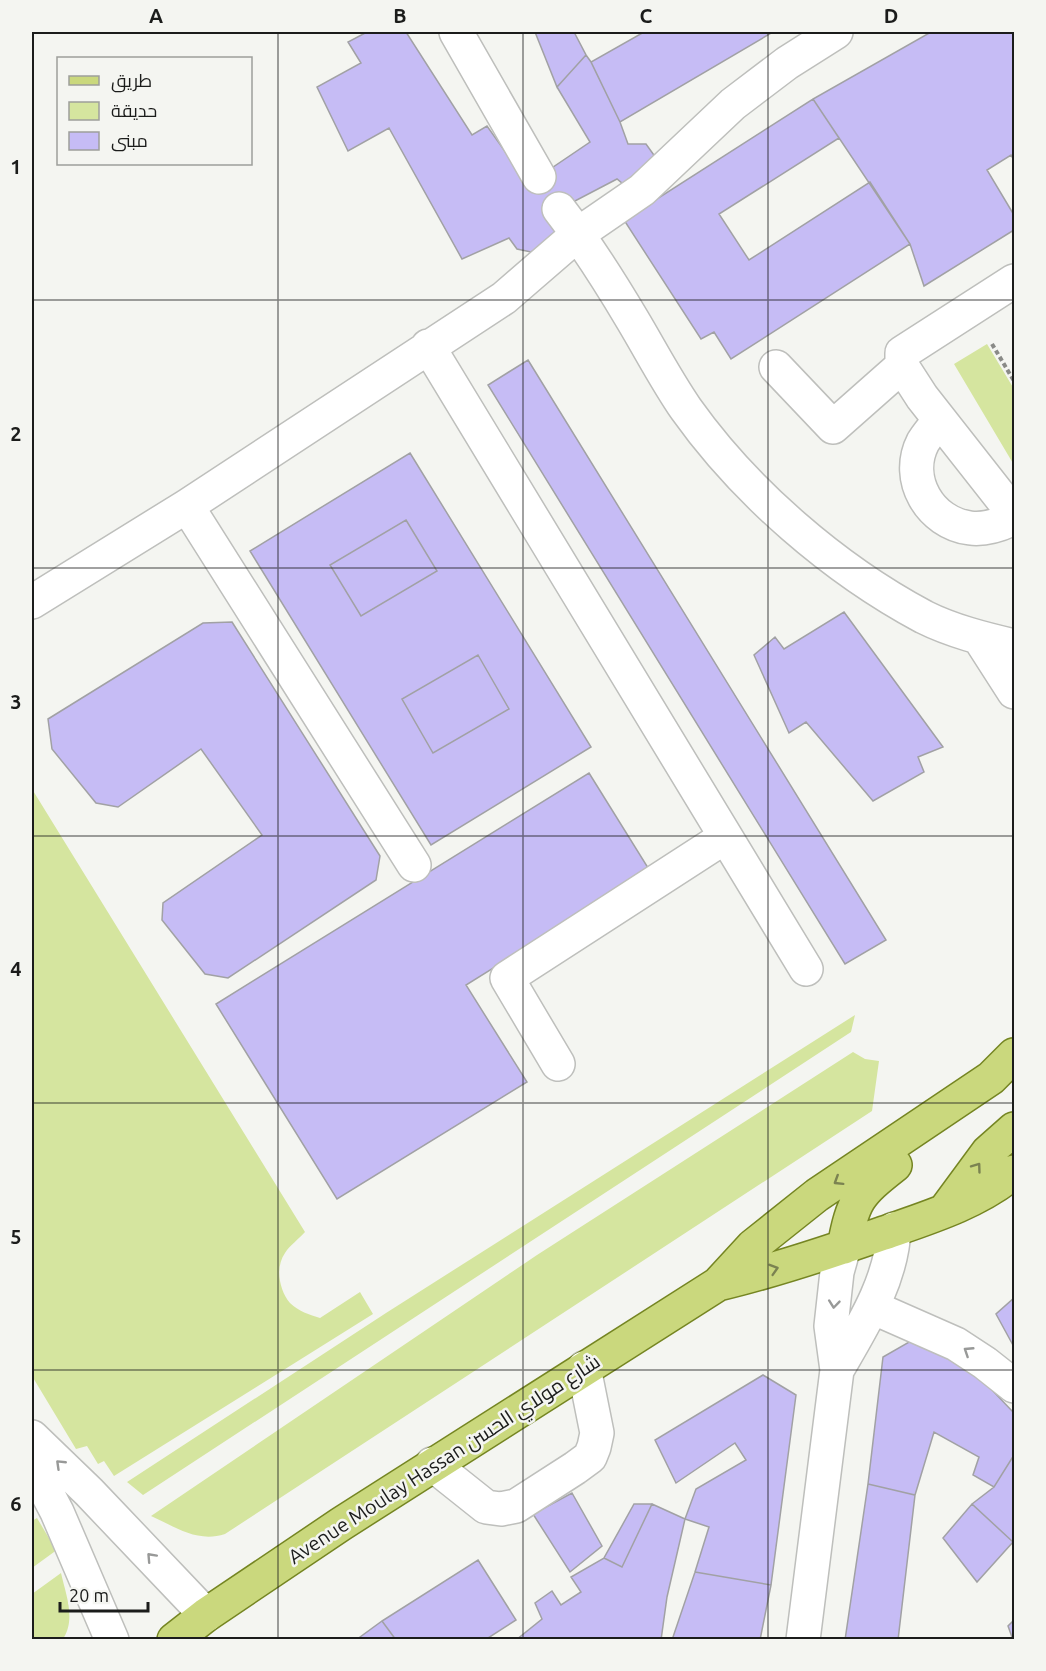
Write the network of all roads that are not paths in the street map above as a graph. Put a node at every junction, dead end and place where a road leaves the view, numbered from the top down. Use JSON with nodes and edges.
{"nodes":[{"id":1,"x":456,"y":32,"type":"edge"},
{"id":2,"x":836,"y":32,"type":"edge"},
{"id":3,"x":539,"y":177,"type":"dead end"},
{"id":4,"x":569,"y":222,"type":"junction"},
{"id":5,"x":1014,"y":280,"type":"edge"},
{"id":6,"x":428,"y":346,"type":"junction"},
{"id":7,"x":902,"y":366,"type":"junction"},
{"id":8,"x":776,"y":367,"type":"dead end"},
{"id":9,"x":940,"y":420,"type":"junction"},
{"id":10,"x":187,"y":506,"type":"junction"},
{"id":11,"x":1014,"y":516,"type":"edge"},
{"id":12,"x":32,"y":603,"type":"edge"},
{"id":13,"x":980,"y":639,"type":"junction"},
{"id":14,"x":1014,"y":646,"type":"edge"},
{"id":15,"x":1014,"y":692,"type":"edge"},
{"id":16,"x":725,"y":837,"type":"junction"},
{"id":17,"x":414,"y":865,"type":"dead end"},
{"id":18,"x":806,"y":969,"type":"dead end"},
{"id":19,"x":1014,"y":1055,"type":"edge"},
{"id":20,"x":558,"y":1064,"type":"dead end"},
{"id":21,"x":1003,"y":1077,"type":"edge"},
{"id":22,"x":1014,"y":1129,"type":"edge"},
{"id":23,"x":1014,"y":1172,"type":"edge"},
{"id":24,"x":945,"y":1211,"type":"junction"},
{"id":25,"x":894,"y":1229,"type":"junction"},
{"id":26,"x":844,"y":1247,"type":"junction"},
{"id":27,"x":718,"y":1284,"type":"junction"},
{"id":28,"x":873,"y":1307,"type":"junction"},
{"id":29,"x":584,"y":1368,"type":"junction"},
{"id":30,"x":837,"y":1370,"type":"junction"},
{"id":31,"x":1014,"y":1386,"type":"edge"},
{"id":32,"x":32,"y":1437,"type":"edge"},
{"id":33,"x":32,"y":1464,"type":"edge"},
{"id":34,"x":432,"y":1464,"type":"junction"},
{"id":35,"x":206,"y":1615,"type":"junction"},
{"id":36,"x":112,"y":1640,"type":"edge"},
{"id":37,"x":174,"y":1640,"type":"edge"},
{"id":38,"x":803,"y":1640,"type":"edge"}],
"edges":[{"from":1,"to":3,"type":"street"},
{"from":2,"to":4,"type":"street"},
{"from":4,"to":6,"type":"street"},
{"from":4,"to":13,"type":"street"},
{"from":5,"to":7,"type":"street"},
{"from":6,"to":10,"type":"street"},
{"from":6,"to":16,"type":"street"},
{"from":7,"to":8,"type":"street"},
{"from":7,"to":9,"type":"street"},
{"from":9,"to":11,"type":"street"},
{"from":9,"to":11,"type":"street"},
{"from":10,"to":12,"type":"street"},
{"from":10,"to":17,"type":"street"},
{"from":13,"to":14,"type":"street"},
{"from":13,"to":15,"type":"street"},
{"from":16,"to":18,"type":"street"},
{"from":16,"to":20,"type":"street"},
{"from":19,"to":21,"type":"main road"},
{"from":21,"to":26,"type":"main road"},
{"from":21,"to":27,"type":"main road","name":"Avenue Moulay Hassan شارع مولاي الحسن","one_way":true},
{"from":24,"to":22,"type":"main road","one_way":true},
{"from":23,"to":24,"type":"main road","name":"Avenue Moulay Hassan شارع مولاي الحسن"},
{"from":24,"to":25,"type":"main road","name":"Avenue Moulay Hassan شارع مولاي الحسن"},
{"from":25,"to":26,"type":"main road","name":"Avenue Moulay Hassan شارع مولاي الحسن"},
{"from":25,"to":28,"type":"street"},
{"from":27,"to":26,"type":"main road","name":"Avenue Moulay Hassan شارع مولاي الحسن","one_way":true},
{"from":26,"to":30,"type":"street","one_way":true},
{"from":27,"to":29,"type":"main road","name":"Avenue Moulay Hassan شارع مولاي الحسن"},
{"from":28,"to":30,"type":"street"},
{"from":31,"to":28,"type":"street","one_way":true},
{"from":29,"to":34,"type":"main road","name":"Avenue Moulay Hassan شارع مولاي الحسن"},
{"from":29,"to":34,"type":"street"},
{"from":30,"to":38,"type":"street"},
{"from":35,"to":32,"type":"street","one_way":true},
{"from":33,"to":36,"type":"street"},
{"from":34,"to":35,"type":"main road","name":"Avenue Moulay Hassan شارع مولاي الحسن"},
{"from":35,"to":37,"type":"main road","name":"Avenue Moulay Hassan شارع مولاي الحسن"}]}
